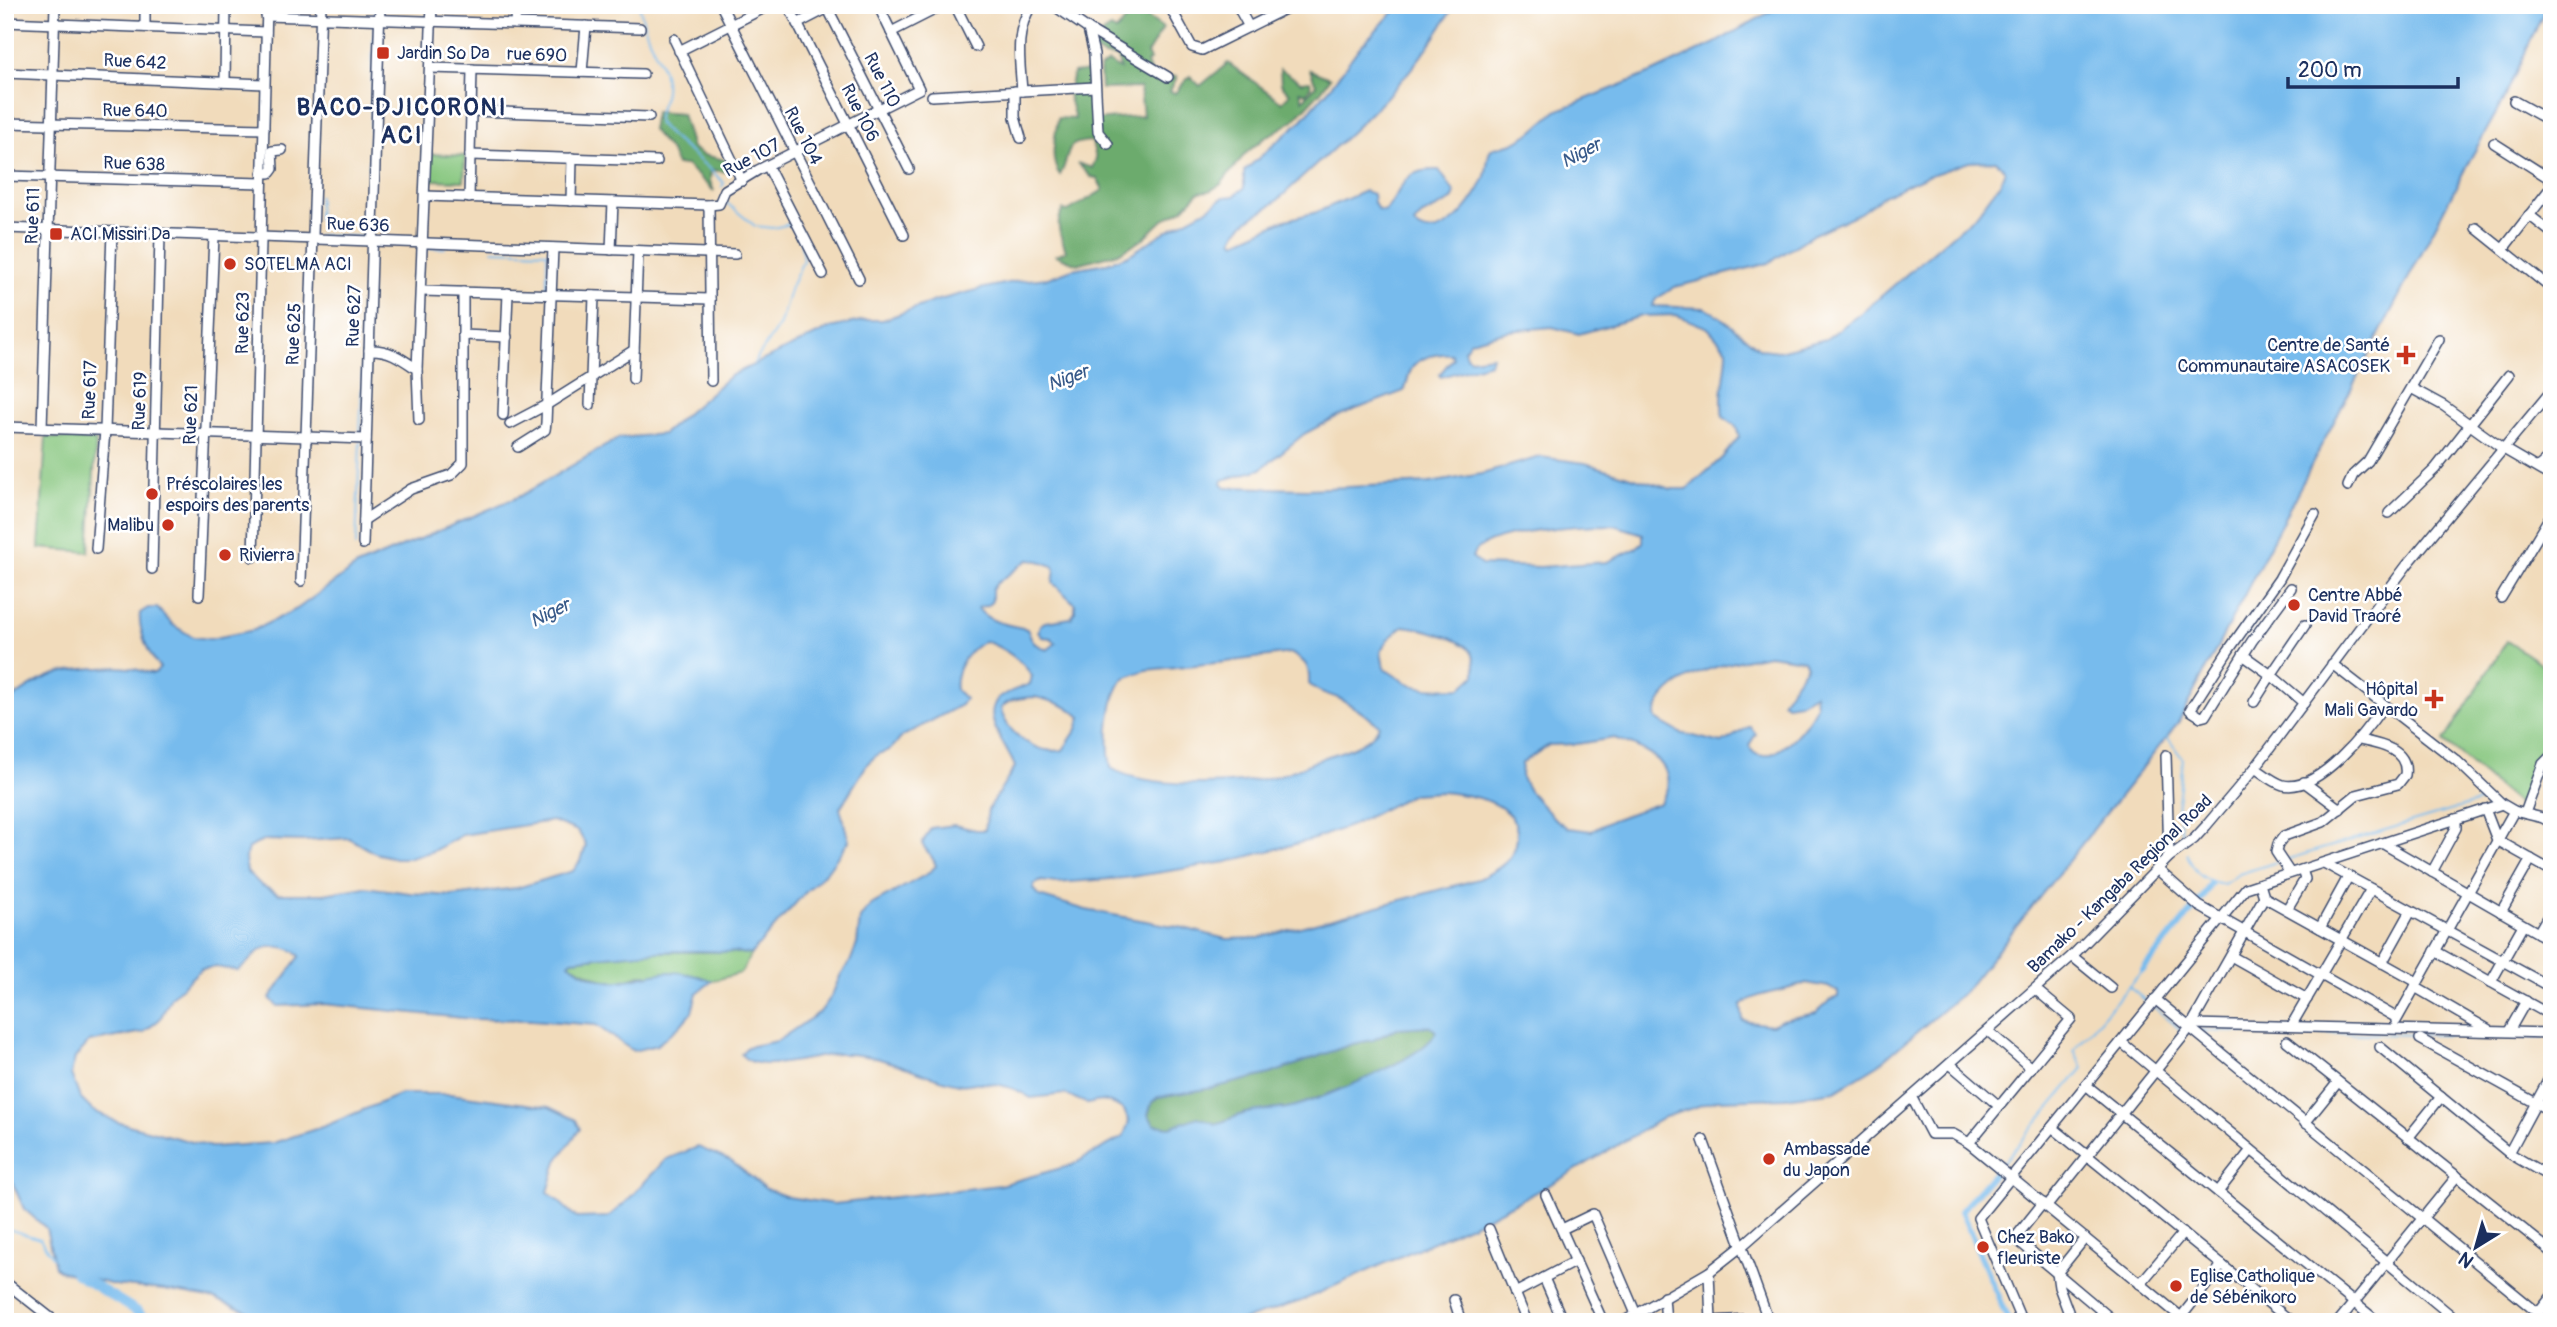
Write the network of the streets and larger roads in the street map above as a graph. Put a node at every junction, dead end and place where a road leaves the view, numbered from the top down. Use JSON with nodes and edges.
{"nodes":[{"id":1,"x":55,"y":5,"type":"edge"},
{"id":2,"x":145,"y":5,"type":"edge"},
{"id":3,"x":226,"y":5,"type":"edge"},
{"id":4,"x":267,"y":5,"type":"edge"},
{"id":5,"x":321,"y":5,"type":"edge"},
{"id":6,"x":380,"y":5,"type":"edge"},
{"id":7,"x":432,"y":5,"type":"edge"},
{"id":8,"x":516,"y":5,"type":"edge"},
{"id":9,"x":721,"y":5,"type":"edge"},
{"id":10,"x":770,"y":5,"type":"edge"},
{"id":11,"x":788,"y":5,"type":"edge"},
{"id":12,"x":878,"y":5,"type":"edge"},
{"id":13,"x":944,"y":5,"type":"edge"},
{"id":14,"x":955,"y":5,"type":"edge"},
{"id":15,"x":1031,"y":5,"type":"edge"},
{"id":16,"x":1053,"y":5,"type":"edge"},
{"id":17,"x":1169,"y":5,"type":"edge"},
{"id":18,"x":1237,"y":5,"type":"edge"},
{"id":19,"x":1293,"y":5,"type":"edge"},
{"id":20,"x":827,"y":6,"type":"edge"},
{"id":21,"x":267,"y":16,"type":"junction"},
{"id":22,"x":320,"y":18,"type":"junction"},
{"id":23,"x":379,"y":20,"type":"junction"},
{"id":24,"x":5,"y":22,"type":"edge"},
{"id":25,"x":431,"y":22,"type":"junction"},
{"id":26,"x":55,"y":24,"type":"junction"},
{"id":27,"x":514,"y":24,"type":"junction"},
{"id":28,"x":797,"y":24,"type":"junction"},
{"id":29,"x":730,"y":25,"type":"junction"},
{"id":30,"x":586,"y":26,"type":"junction"},
{"id":31,"x":145,"y":27,"type":"junction"},
{"id":32,"x":1249,"y":27,"type":"junction"},
{"id":33,"x":640,"y":28,"type":"dead end"},
{"id":34,"x":1088,"y":29,"type":"junction"},
{"id":35,"x":225,"y":30,"type":"junction"},
{"id":36,"x":266,"y":32,"type":"junction"},
{"id":37,"x":891,"y":32,"type":"junction"},
{"id":38,"x":674,"y":39,"type":"dead end"},
{"id":39,"x":976,"y":47,"type":"dead end"},
{"id":40,"x":679,"y":51,"type":"junction"},
{"id":41,"x":430,"y":68,"type":"junction"},
{"id":42,"x":472,"y":69,"type":"junction"},
{"id":43,"x":582,"y":72,"type":"junction"},
{"id":44,"x":5,"y":73,"type":"edge"},
{"id":45,"x":52,"y":74,"type":"junction"},
{"id":46,"x":643,"y":74,"type":"dead end"},
{"id":47,"x":1168,"y":77,"type":"dead end"},
{"id":48,"x":225,"y":82,"type":"junction"},
{"id":49,"x":264,"y":84,"type":"junction"},
{"id":50,"x":1095,"y":87,"type":"junction"},
{"id":51,"x":1018,"y":91,"type":"junction"},
{"id":52,"x":932,"y":96,"type":"dead end"},
{"id":53,"x":2514,"y":101,"type":"dead end"},
{"id":54,"x":880,"y":110,"type":"junction"},
{"id":55,"x":471,"y":111,"type":"junction"},
{"id":56,"x":649,"y":117,"type":"dead end"},
{"id":57,"x":2552,"y":122,"type":"edge"},
{"id":58,"x":5,"y":123,"type":"edge"},
{"id":59,"x":51,"y":124,"type":"junction"},
{"id":60,"x":849,"y":126,"type":"junction"},
{"id":61,"x":264,"y":129,"type":"junction"},
{"id":62,"x":1021,"y":138,"type":"dead end"},
{"id":63,"x":2494,"y":143,"type":"dead end"},
{"id":64,"x":1108,"y":144,"type":"dead end"},
{"id":65,"x":282,"y":150,"type":"dead end"},
{"id":66,"x":794,"y":153,"type":"junction"},
{"id":67,"x":470,"y":155,"type":"junction"},
{"id":68,"x":572,"y":158,"type":"junction"},
{"id":69,"x":657,"y":161,"type":"dead end"},
{"id":70,"x":768,"y":167,"type":"junction"},
{"id":71,"x":909,"y":169,"type":"dead end"},
{"id":72,"x":5,"y":177,"type":"edge"},
{"id":73,"x":50,"y":178,"type":"junction"},
{"id":74,"x":262,"y":178,"type":"junction"},
{"id":75,"x":2551,"y":180,"type":"edge"},
{"id":76,"x":742,"y":181,"type":"junction"},
{"id":77,"x":425,"y":196,"type":"junction"},
{"id":78,"x":469,"y":198,"type":"junction"},
{"id":79,"x":571,"y":201,"type":"junction"},
{"id":80,"x":613,"y":202,"type":"junction"},
{"id":81,"x":714,"y":204,"type":"junction"},
{"id":82,"x":2529,"y":215,"type":"junction"},
{"id":83,"x":2476,"y":228,"type":"dead end"},
{"id":84,"x":5,"y":229,"type":"edge"},
{"id":85,"x":48,"y":230,"type":"junction"},
{"id":86,"x":112,"y":232,"type":"junction"},
{"id":87,"x":2552,"y":233,"type":"edge"},
{"id":88,"x":160,"y":234,"type":"junction"},
{"id":89,"x":904,"y":235,"type":"dead end"},
{"id":90,"x":214,"y":236,"type":"junction"},
{"id":91,"x":261,"y":237,"type":"junction"},
{"id":92,"x":313,"y":239,"type":"junction"},
{"id":93,"x":372,"y":241,"type":"junction"},
{"id":94,"x":424,"y":243,"type":"junction"},
{"id":95,"x":553,"y":248,"type":"junction"},
{"id":96,"x":611,"y":250,"type":"junction"},
{"id":97,"x":2503,"y":250,"type":"junction"},
{"id":98,"x":638,"y":251,"type":"junction"},
{"id":99,"x":709,"y":253,"type":"junction"},
{"id":100,"x":735,"y":254,"type":"dead end"},
{"id":101,"x":823,"y":274,"type":"dead end"},
{"id":102,"x":859,"y":279,"type":"dead end"},
{"id":103,"x":2552,"y":289,"type":"edge"},
{"id":104,"x":422,"y":290,"type":"junction"},
{"id":105,"x":463,"y":292,"type":"junction"},
{"id":106,"x":508,"y":293,"type":"junction"},
{"id":107,"x":551,"y":294,"type":"junction"},
{"id":108,"x":594,"y":296,"type":"junction"},
{"id":109,"x":636,"y":296,"type":"junction"},
{"id":110,"x":710,"y":299,"type":"junction"},
{"id":111,"x":463,"y":335,"type":"junction"},
{"id":112,"x":507,"y":337,"type":"junction"},
{"id":113,"x":2439,"y":339,"type":"dead end"},
{"id":114,"x":369,"y":350,"type":"junction"},
{"id":115,"x":634,"y":350,"type":"junction"},
{"id":116,"x":417,"y":369,"type":"junction"},
{"id":117,"x":2509,"y":375,"type":"dead end"},
{"id":118,"x":591,"y":377,"type":"junction"},
{"id":119,"x":633,"y":379,"type":"dead end"},
{"id":120,"x":710,"y":380,"type":"dead end"},
{"id":121,"x":2411,"y":388,"type":"junction"},
{"id":122,"x":2552,"y":390,"type":"edge"},
{"id":123,"x":548,"y":404,"type":"junction"},
{"id":124,"x":590,"y":405,"type":"dead end"},
{"id":125,"x":503,"y":415,"type":"dead end"},
{"id":126,"x":419,"y":419,"type":"dead end"},
{"id":127,"x":510,"y":424,"type":"dead end"},
{"id":128,"x":2471,"y":426,"type":"junction"},
{"id":129,"x":5,"y":427,"type":"edge"},
{"id":130,"x":42,"y":428,"type":"junction"},
{"id":131,"x":104,"y":430,"type":"junction"},
{"id":132,"x":155,"y":432,"type":"junction"},
{"id":133,"x":206,"y":434,"type":"junction"},
{"id":134,"x":256,"y":435,"type":"junction"},
{"id":135,"x":306,"y":437,"type":"junction"},
{"id":136,"x":366,"y":439,"type":"junction"},
{"id":137,"x":518,"y":447,"type":"dead end"},
{"id":138,"x":2502,"y":448,"type":"junction"},
{"id":139,"x":2552,"y":455,"type":"edge"},
{"id":140,"x":2538,"y":467,"type":"junction"},
{"id":141,"x":2552,"y":477,"type":"edge"},
{"id":142,"x":2348,"y":486,"type":"dead end"},
{"id":143,"x":2389,"y":513,"type":"dead end"},
{"id":144,"x":2552,"y":513,"type":"edge"},
{"id":145,"x":2315,"y":514,"type":"dead end"},
{"id":146,"x":364,"y":520,"type":"junction"},
{"id":147,"x":363,"y":544,"type":"dead end"},
{"id":148,"x":96,"y":549,"type":"dead end"},
{"id":149,"x":253,"y":557,"type":"dead end"},
{"id":150,"x":152,"y":569,"type":"dead end"},
{"id":151,"x":301,"y":581,"type":"dead end"},
{"id":152,"x":2291,"y":587,"type":"dead end"},
{"id":153,"x":200,"y":595,"type":"dead end"},
{"id":154,"x":2501,"y":598,"type":"dead end"},
{"id":155,"x":2305,"y":625,"type":"dead end"},
{"id":156,"x":2243,"y":655,"type":"junction"},
{"id":157,"x":2332,"y":664,"type":"junction"},
{"id":158,"x":2271,"y":675,"type":"junction"},
{"id":159,"x":2254,"y":702,"type":"dead end"},
{"id":160,"x":2304,"y":703,"type":"junction"},
{"id":161,"x":2384,"y":705,"type":"junction"},
{"id":162,"x":2359,"y":740,"type":"junction"},
{"id":163,"x":2166,"y":755,"type":"dead end"},
{"id":164,"x":2551,"y":757,"type":"edge"},
{"id":165,"x":2255,"y":768,"type":"junction"},
{"id":166,"x":2304,"y":782,"type":"junction"},
{"id":167,"x":2502,"y":804,"type":"junction"},
{"id":168,"x":2340,"y":809,"type":"junction"},
{"id":169,"x":2485,"y":809,"type":"junction"},
{"id":170,"x":2514,"y":811,"type":"junction"},
{"id":171,"x":2525,"y":813,"type":"junction"},
{"id":172,"x":2456,"y":819,"type":"junction"},
{"id":173,"x":2552,"y":823,"type":"edge"},
{"id":174,"x":2497,"y":840,"type":"junction"},
{"id":175,"x":2382,"y":844,"type":"junction"},
{"id":176,"x":2173,"y":854,"type":"junction"},
{"id":177,"x":2531,"y":859,"type":"junction"},
{"id":178,"x":2324,"y":863,"type":"junction"},
{"id":179,"x":2157,"y":869,"type":"junction"},
{"id":180,"x":2302,"y":870,"type":"junction"},
{"id":181,"x":2552,"y":871,"type":"edge"},
{"id":182,"x":2432,"y":872,"type":"junction"},
{"id":183,"x":2290,"y":873,"type":"junction"},
{"id":184,"x":2348,"y":877,"type":"junction"},
{"id":185,"x":2260,"y":884,"type":"junction"},
{"id":186,"x":2371,"y":889,"type":"junction"},
{"id":187,"x":2468,"y":893,"type":"junction"},
{"id":188,"x":2264,"y":897,"type":"junction"},
{"id":189,"x":2287,"y":909,"type":"junction"},
{"id":190,"x":2552,"y":909,"type":"edge"},
{"id":191,"x":2412,"y":911,"type":"junction"},
{"id":192,"x":2501,"y":912,"type":"junction"},
{"id":193,"x":2221,"y":918,"type":"junction"},
{"id":194,"x":2523,"y":925,"type":"junction"},
{"id":195,"x":2320,"y":928,"type":"junction"},
{"id":196,"x":2446,"y":930,"type":"junction"},
{"id":197,"x":2244,"y":932,"type":"junction"},
{"id":198,"x":2538,"y":933,"type":"junction"},
{"id":199,"x":2342,"y":940,"type":"junction"},
{"id":200,"x":2552,"y":941,"type":"edge"},
{"id":201,"x":2435,"y":951,"type":"junction"},
{"id":202,"x":2073,"y":956,"type":"junction"},
{"id":203,"x":2231,"y":956,"type":"junction"},
{"id":204,"x":2502,"y":961,"type":"junction"},
{"id":205,"x":2382,"y":962,"type":"junction"},
{"id":206,"x":2321,"y":975,"type":"junction"},
{"id":207,"x":2491,"y":982,"type":"junction"},
{"id":208,"x":2416,"y":985,"type":"junction"},
{"id":209,"x":2111,"y":988,"type":"dead end"},
{"id":210,"x":2552,"y":988,"type":"edge"},
{"id":211,"x":2035,"y":989,"type":"junction"},
{"id":212,"x":2155,"y":999,"type":"junction"},
{"id":213,"x":2307,"y":999,"type":"junction"},
{"id":214,"x":2526,"y":1001,"type":"junction"},
{"id":215,"x":2552,"y":1016,"type":"edge"},
{"id":216,"x":2397,"y":1018,"type":"junction"},
{"id":217,"x":2191,"y":1026,"type":"junction"},
{"id":218,"x":2291,"y":1026,"type":"junction"},
{"id":219,"x":2392,"y":1028,"type":"junction"},
{"id":220,"x":1988,"y":1031,"type":"junction"},
{"id":221,"x":2490,"y":1031,"type":"junction"},
{"id":222,"x":2509,"y":1031,"type":"junction"},
{"id":223,"x":2552,"y":1033,"type":"edge"},
{"id":224,"x":2420,"y":1039,"type":"dead end"},
{"id":225,"x":2287,"y":1041,"type":"dead end"},
{"id":226,"x":2121,"y":1042,"type":"junction"},
{"id":227,"x":2380,"y":1047,"type":"dead end"},
{"id":228,"x":1950,"y":1064,"type":"junction"},
{"id":229,"x":2031,"y":1068,"type":"junction"},
{"id":230,"x":2156,"y":1071,"type":"junction"},
{"id":231,"x":2552,"y":1073,"type":"edge"},
{"id":232,"x":2338,"y":1083,"type":"junction"},
{"id":233,"x":2086,"y":1085,"type":"junction"},
{"id":234,"x":2441,"y":1097,"type":"junction"},
{"id":235,"x":1912,"y":1098,"type":"junction"},
{"id":236,"x":2537,"y":1104,"type":"junction"},
{"id":237,"x":1999,"y":1106,"type":"junction"},
{"id":238,"x":2552,"y":1112,"type":"edge"},
{"id":239,"x":2121,"y":1113,"type":"junction"},
{"id":240,"x":2305,"y":1123,"type":"junction"},
{"id":241,"x":2052,"y":1127,"type":"junction"},
{"id":242,"x":2408,"y":1138,"type":"junction"},
{"id":243,"x":1703,"y":1140,"type":"dead end"},
{"id":244,"x":1969,"y":1143,"type":"junction"},
{"id":245,"x":2251,"y":1150,"type":"junction"},
{"id":246,"x":2509,"y":1153,"type":"junction"},
{"id":247,"x":2087,"y":1156,"type":"junction"},
{"id":248,"x":2457,"y":1176,"type":"junction"},
{"id":249,"x":2011,"y":1177,"type":"junction"},
{"id":250,"x":2552,"y":1178,"type":"edge"},
{"id":251,"x":2218,"y":1192,"type":"junction"},
{"id":252,"x":1546,"y":1195,"type":"dead end"},
{"id":253,"x":2045,"y":1205,"type":"junction"},
{"id":254,"x":2423,"y":1219,"type":"junction"},
{"id":255,"x":1489,"y":1229,"type":"dead end"},
{"id":256,"x":1562,"y":1229,"type":"junction"},
{"id":257,"x":2183,"y":1233,"type":"junction"},
{"id":258,"x":2085,"y":1238,"type":"junction"},
{"id":259,"x":1742,"y":1246,"type":"junction"},
{"id":260,"x":2552,"y":1252,"type":"edge"},
{"id":261,"x":1576,"y":1261,"type":"junction"},
{"id":262,"x":2387,"y":1262,"type":"junction"},
{"id":263,"x":2222,"y":1265,"type":"junction"},
{"id":264,"x":1709,"y":1272,"type":"junction"},
{"id":265,"x":2057,"y":1273,"type":"junction"},
{"id":266,"x":1544,"y":1278,"type":"junction"},
{"id":267,"x":5,"y":1282,"type":"edge"},
{"id":268,"x":2140,"y":1283,"type":"junction"},
{"id":269,"x":1515,"y":1293,"type":"junction"},
{"id":270,"x":2552,"y":1296,"type":"edge"},
{"id":271,"x":1664,"y":1297,"type":"junction"},
{"id":272,"x":1454,"y":1300,"type":"dead end"},
{"id":273,"x":2354,"y":1302,"type":"junction"},
{"id":274,"x":2538,"y":1313,"type":"junction"},
{"id":275,"x":1636,"y":1314,"type":"junction"},
{"id":276,"x":2184,"y":1319,"type":"edge"},
{"id":277,"x":1769,"y":1320,"type":"edge"},
{"id":278,"x":1624,"y":1321,"type":"edge"},
{"id":279,"x":56,"y":1322,"type":"edge"},
{"id":280,"x":1461,"y":1322,"type":"edge"},
{"id":281,"x":1527,"y":1322,"type":"edge"},
{"id":282,"x":1563,"y":1322,"type":"edge"},
{"id":283,"x":1603,"y":1322,"type":"edge"},
{"id":284,"x":1666,"y":1322,"type":"edge"},
{"id":285,"x":1711,"y":1322,"type":"edge"},
{"id":286,"x":2022,"y":1322,"type":"edge"},
{"id":287,"x":2073,"y":1322,"type":"edge"},
{"id":288,"x":2115,"y":1322,"type":"edge"},
{"id":289,"x":2292,"y":1322,"type":"edge"},
{"id":290,"x":2338,"y":1322,"type":"edge"},
{"id":291,"x":2378,"y":1322,"type":"edge"},
{"id":292,"x":2459,"y":1322,"type":"edge"},
{"id":293,"x":2531,"y":1322,"type":"edge"}],
"edges":[{"from":1,"to":26,"type":"street","name":"Rue 611"},
{"from":2,"to":31,"type":"street"},
{"from":3,"to":35,"type":"street"},
{"from":4,"to":21,"type":"street","name":"Rue 623"},
{"from":5,"to":22,"type":"street","name":"Rue 625"},
{"from":6,"to":23,"type":"street","name":"Rue 627"},
{"from":7,"to":25,"type":"street"},
{"from":8,"to":27,"type":"street"},
{"from":9,"to":29,"type":"street","name":"Rue 104"},
{"from":10,"to":29,"type":"street"},
{"from":11,"to":28,"type":"street","name":"Rue 106"},
{"from":12,"to":37,"type":"street"},
{"from":13,"to":37,"type":"street"},
{"from":14,"to":39,"type":"street"},
{"from":15,"to":51,"type":"street"},
{"from":16,"to":34,"type":"street"},
{"from":17,"to":32,"type":"street"},
{"from":18,"to":32,"type":"street"},
{"from":19,"to":32,"type":"street"},
{"from":20,"to":28,"type":"street"},
{"from":20,"to":54,"type":"street","name":"Rue 110"},
{"from":21,"to":22,"type":"street"},
{"from":21,"to":36,"type":"street","name":"Rue 623"},
{"from":22,"to":23,"type":"street"},
{"from":22,"to":92,"type":"street","name":"Rue 625"},
{"from":23,"to":25,"type":"street"},
{"from":23,"to":93,"type":"street","name":"Rue 627"},
{"from":24,"to":26,"type":"street"},
{"from":25,"to":27,"type":"street"},
{"from":25,"to":41,"type":"street"},
{"from":26,"to":31,"type":"street"},
{"from":26,"to":45,"type":"street","name":"Rue 611"},
{"from":27,"to":30,"type":"street"},
{"from":28,"to":60,"type":"street","name":"Rue 106"},
{"from":29,"to":40,"type":"street"},
{"from":29,"to":66,"type":"street","name":"Rue 104"},
{"from":30,"to":33,"type":"street"},
{"from":30,"to":43,"type":"street"},
{"from":31,"to":35,"type":"street"},
{"from":34,"to":47,"type":"street"},
{"from":34,"to":50,"type":"street"},
{"from":35,"to":36,"type":"street"},
{"from":35,"to":48,"type":"street"},
{"from":36,"to":49,"type":"street","name":"Rue 623"},
{"from":37,"to":54,"type":"street","name":"Rue 107"},
{"from":38,"to":40,"type":"street"},
{"from":40,"to":76,"type":"street"},
{"from":41,"to":42,"type":"street","name":"rue 690"},
{"from":41,"to":77,"type":"street"},
{"from":42,"to":43,"type":"street","name":"rue 690"},
{"from":42,"to":55,"type":"street"},
{"from":43,"to":46,"type":"street","name":"rue 690"},
{"from":44,"to":45,"type":"street","name":"Rue 642"},
{"from":45,"to":48,"type":"street","name":"Rue 642"},
{"from":45,"to":59,"type":"street","name":"Rue 611"},
{"from":48,"to":49,"type":"street","name":"Rue 642"},
{"from":49,"to":61,"type":"street","name":"Rue 623"},
{"from":50,"to":51,"type":"street"},
{"from":50,"to":64,"type":"street"},
{"from":51,"to":52,"type":"street"},
{"from":51,"to":62,"type":"street"},
{"from":53,"to":57,"type":"street"},
{"from":54,"to":60,"type":"street","name":"Rue 107"},
{"from":54,"to":71,"type":"street","name":"Rue 110"},
{"from":55,"to":56,"type":"street"},
{"from":55,"to":67,"type":"street"},
{"from":58,"to":59,"type":"street","name":"Rue 640"},
{"from":59,"to":61,"type":"street","name":"Rue 640"},
{"from":59,"to":73,"type":"street","name":"Rue 611"},
{"from":60,"to":66,"type":"street","name":"Rue 107"},
{"from":60,"to":89,"type":"street","name":"Rue 106"},
{"from":61,"to":74,"type":"street","name":"Rue 623"},
{"from":63,"to":75,"type":"street"},
{"from":65,"to":74,"type":"street"},
{"from":66,"to":70,"type":"street","name":"Rue 107"},
{"from":66,"to":102,"type":"street","name":"Rue 104"},
{"from":67,"to":68,"type":"street"},
{"from":67,"to":78,"type":"street"},
{"from":68,"to":69,"type":"street"},
{"from":68,"to":79,"type":"street"},
{"from":70,"to":76,"type":"street","name":"Rue 107"},
{"from":70,"to":101,"type":"street"},
{"from":72,"to":73,"type":"street","name":"Rue 638"},
{"from":73,"to":74,"type":"street","name":"Rue 638"},
{"from":73,"to":85,"type":"street","name":"Rue 611"},
{"from":74,"to":91,"type":"street","name":"Rue 623"},
{"from":75,"to":82,"type":"street"},
{"from":76,"to":81,"type":"street","name":"Rue 107"},
{"from":77,"to":78,"type":"street"},
{"from":77,"to":94,"type":"street"},
{"from":78,"to":79,"type":"street"},
{"from":79,"to":80,"type":"street"},
{"from":80,"to":81,"type":"street"},
{"from":80,"to":96,"type":"street"},
{"from":81,"to":99,"type":"street"},
{"from":82,"to":87,"type":"street"},
{"from":82,"to":97,"type":"street"},
{"from":83,"to":97,"type":"street"},
{"from":84,"to":85,"type":"street","name":"Rue 636"},
{"from":85,"to":86,"type":"street","name":"Rue 636"},
{"from":85,"to":130,"type":"street","name":"Rue 611"},
{"from":86,"to":88,"type":"street","name":"Rue 636"},
{"from":86,"to":131,"type":"street","name":"Rue 617"},
{"from":88,"to":90,"type":"street","name":"Rue 636"},
{"from":88,"to":132,"type":"street","name":"Rue 619"},
{"from":90,"to":91,"type":"street","name":"Rue 636"},
{"from":90,"to":133,"type":"street","name":"Rue 621"},
{"from":91,"to":92,"type":"street","name":"Rue 636"},
{"from":91,"to":134,"type":"street","name":"Rue 623"},
{"from":92,"to":93,"type":"street","name":"Rue 636"},
{"from":92,"to":135,"type":"street","name":"Rue 625"},
{"from":93,"to":94,"type":"street","name":"Rue 636"},
{"from":93,"to":114,"type":"street","name":"Rue 627"},
{"from":94,"to":95,"type":"street","name":"Rue 636"},
{"from":94,"to":104,"type":"street"},
{"from":95,"to":96,"type":"street","name":"Rue 636"},
{"from":95,"to":107,"type":"street"},
{"from":96,"to":98,"type":"street","name":"Rue 636"},
{"from":97,"to":103,"type":"street"},
{"from":98,"to":99,"type":"street","name":"Rue 636"},
{"from":98,"to":109,"type":"street"},
{"from":99,"to":100,"type":"street","name":"Rue 636"},
{"from":99,"to":110,"type":"street"},
{"from":104,"to":105,"type":"street"},
{"from":104,"to":116,"type":"street"},
{"from":105,"to":106,"type":"street"},
{"from":105,"to":111,"type":"street"},
{"from":106,"to":107,"type":"street"},
{"from":106,"to":112,"type":"street"},
{"from":107,"to":108,"type":"street"},
{"from":107,"to":123,"type":"street"},
{"from":108,"to":109,"type":"street"},
{"from":108,"to":118,"type":"street"},
{"from":109,"to":110,"type":"street"},
{"from":109,"to":115,"type":"street"},
{"from":110,"to":120,"type":"street"},
{"from":111,"to":112,"type":"street"},
{"from":111,"to":146,"type":"street"},
{"from":112,"to":125,"type":"street"},
{"from":113,"to":121,"type":"street"},
{"from":114,"to":116,"type":"street"},
{"from":114,"to":136,"type":"street","name":"Rue 627"},
{"from":115,"to":118,"type":"street"},
{"from":115,"to":119,"type":"street"},
{"from":116,"to":126,"type":"street"},
{"from":117,"to":128,"type":"street"},
{"from":118,"to":123,"type":"street"},
{"from":118,"to":124,"type":"street"},
{"from":121,"to":128,"type":"street"},
{"from":121,"to":142,"type":"street"},
{"from":122,"to":138,"type":"street","name":"Bamako - Kangaba Regional Road"},
{"from":123,"to":127,"type":"street"},
{"from":123,"to":137,"type":"street"},
{"from":128,"to":138,"type":"street"},
{"from":128,"to":143,"type":"street"},
{"from":129,"to":130,"type":"street"},
{"from":130,"to":131,"type":"street"},
{"from":131,"to":132,"type":"street"},
{"from":131,"to":148,"type":"street","name":"Rue 617"},
{"from":132,"to":133,"type":"street"},
{"from":132,"to":150,"type":"street","name":"Rue 619"},
{"from":133,"to":134,"type":"street"},
{"from":133,"to":153,"type":"street","name":"Rue 621"},
{"from":134,"to":135,"type":"street"},
{"from":134,"to":149,"type":"street","name":"Rue 623"},
{"from":135,"to":136,"type":"street"},
{"from":135,"to":151,"type":"street","name":"Rue 625"},
{"from":136,"to":146,"type":"street","name":"Rue 627"},
{"from":138,"to":140,"type":"street"},
{"from":138,"to":157,"type":"street","name":"Bamako - Kangaba Regional Road"},
{"from":139,"to":140,"type":"street"},
{"from":140,"to":141,"type":"street"},
{"from":144,"to":154,"type":"street"},
{"from":145,"to":156,"type":"street"},
{"from":146,"to":147,"type":"street","name":"Rue 627"},
{"from":152,"to":156,"type":"street"},
{"from":155,"to":158,"type":"street"},
{"from":156,"to":158,"type":"street"},
{"from":157,"to":160,"type":"street","name":"Bamako - Kangaba Regional Road"},
{"from":157,"to":161,"type":"street"},
{"from":158,"to":159,"type":"street"},
{"from":158,"to":160,"type":"street"},
{"from":160,"to":165,"type":"street","name":"Bamako - Kangaba Regional Road"},
{"from":161,"to":162,"type":"street"},
{"from":161,"to":167,"type":"street"},
{"from":162,"to":166,"type":"street"},
{"from":162,"to":168,"type":"street"},
{"from":163,"to":176,"type":"street"},
{"from":164,"to":171,"type":"street"},
{"from":165,"to":166,"type":"street"},
{"from":165,"to":176,"type":"street","name":"Bamako - Kangaba Regional Road"},
{"from":166,"to":168,"type":"street"},
{"from":167,"to":169,"type":"street"},
{"from":167,"to":170,"type":"street"},
{"from":168,"to":183,"type":"street"},
{"from":169,"to":172,"type":"street"},
{"from":169,"to":174,"type":"street"},
{"from":170,"to":171,"type":"street"},
{"from":170,"to":174,"type":"street"},
{"from":171,"to":173,"type":"street"},
{"from":172,"to":175,"type":"street"},
{"from":172,"to":182,"type":"street"},
{"from":174,"to":177,"type":"street"},
{"from":174,"to":187,"type":"street"},
{"from":175,"to":178,"type":"street"},
{"from":175,"to":182,"type":"street"},
{"from":176,"to":179,"type":"street","name":"Bamako - Kangaba Regional Road"},
{"from":177,"to":181,"type":"street"},
{"from":177,"to":192,"type":"street"},
{"from":178,"to":180,"type":"street"},
{"from":178,"to":184,"type":"street"},
{"from":179,"to":193,"type":"street"},
{"from":179,"to":202,"type":"street","name":"Bamako - Kangaba Regional Road"},
{"from":180,"to":183,"type":"street"},
{"from":180,"to":189,"type":"street"},
{"from":182,"to":187,"type":"street"},
{"from":183,"to":185,"type":"street"},
{"from":184,"to":186,"type":"street"},
{"from":184,"to":195,"type":"street"},
{"from":185,"to":188,"type":"street"},
{"from":185,"to":193,"type":"street"},
{"from":186,"to":191,"type":"street"},
{"from":186,"to":199,"type":"street"},
{"from":187,"to":192,"type":"street"},
{"from":187,"to":196,"type":"street"},
{"from":188,"to":189,"type":"street"},
{"from":188,"to":197,"type":"street"},
{"from":189,"to":195,"type":"street"},
{"from":190,"to":198,"type":"street"},
{"from":191,"to":196,"type":"street"},
{"from":191,"to":205,"type":"street"},
{"from":192,"to":194,"type":"street"},
{"from":193,"to":197,"type":"street"},
{"from":193,"to":212,"type":"street"},
{"from":194,"to":198,"type":"street"},
{"from":194,"to":204,"type":"street"},
{"from":195,"to":199,"type":"street"},
{"from":196,"to":201,"type":"street"},
{"from":196,"to":204,"type":"street"},
{"from":197,"to":203,"type":"street"},
{"from":197,"to":206,"type":"street"},
{"from":198,"to":200,"type":"street"},
{"from":199,"to":205,"type":"street"},
{"from":199,"to":206,"type":"street"},
{"from":201,"to":207,"type":"street"},
{"from":201,"to":208,"type":"street"},
{"from":202,"to":209,"type":"street"},
{"from":202,"to":211,"type":"street","name":"Bamako - Kangaba Regional Road"},
{"from":203,"to":213,"type":"street"},
{"from":203,"to":217,"type":"street"},
{"from":204,"to":207,"type":"street"},
{"from":204,"to":210,"type":"street"},
{"from":205,"to":208,"type":"street"},
{"from":206,"to":213,"type":"street"},
{"from":206,"to":216,"type":"street"},
{"from":207,"to":214,"type":"street"},
{"from":208,"to":216,"type":"street"},
{"from":208,"to":221,"type":"street"},
{"from":211,"to":220,"type":"street","name":"Bamako - Kangaba Regional Road"},
{"from":211,"to":229,"type":"street"},
{"from":212,"to":217,"type":"street"},
{"from":212,"to":226,"type":"street"},
{"from":213,"to":218,"type":"street"},
{"from":214,"to":215,"type":"street"},
{"from":214,"to":222,"type":"street"},
{"from":216,"to":219,"type":"street"},
{"from":217,"to":218,"type":"street"},
{"from":217,"to":230,"type":"street"},
{"from":217,"to":240,"type":"street"},
{"from":218,"to":219,"type":"street"},
{"from":219,"to":221,"type":"street"},
{"from":220,"to":228,"type":"street","name":"Bamako - Kangaba Regional Road"},
{"from":220,"to":229,"type":"street"},
{"from":221,"to":222,"type":"street"},
{"from":222,"to":223,"type":"street"},
{"from":224,"to":236,"type":"street"},
{"from":225,"to":232,"type":"street"},
{"from":226,"to":230,"type":"street"},
{"from":226,"to":233,"type":"street"},
{"from":227,"to":234,"type":"street"},
{"from":228,"to":235,"type":"street","name":"Bamako - Kangaba Regional Road"},
{"from":228,"to":237,"type":"street"},
{"from":229,"to":237,"type":"street"},
{"from":230,"to":239,"type":"street"},
{"from":230,"to":245,"type":"street"},
{"from":231,"to":236,"type":"street"},
{"from":232,"to":240,"type":"street"},
{"from":232,"to":242,"type":"street"},
{"from":233,"to":239,"type":"street"},
{"from":233,"to":241,"type":"street"},
{"from":234,"to":242,"type":"street"},
{"from":234,"to":246,"type":"street"},
{"from":235,"to":244,"type":"street"},
{"from":235,"to":259,"type":"street","name":"Bamako - Kangaba Regional Road"},
{"from":236,"to":238,"type":"street"},
{"from":236,"to":246,"type":"street"},
{"from":237,"to":244,"type":"street"},
{"from":239,"to":247,"type":"street"},
{"from":239,"to":251,"type":"street"},
{"from":240,"to":254,"type":"street"},
{"from":241,"to":247,"type":"street"},
{"from":241,"to":249,"type":"street"},
{"from":242,"to":248,"type":"street"},
{"from":243,"to":259,"type":"street"},
{"from":244,"to":249,"type":"street"},
{"from":245,"to":251,"type":"street"},
{"from":245,"to":262,"type":"street"},
{"from":246,"to":250,"type":"street"},
{"from":247,"to":253,"type":"street"},
{"from":247,"to":257,"type":"street"},
{"from":248,"to":254,"type":"street"},
{"from":248,"to":260,"type":"street"},
{"from":249,"to":253,"type":"street"},
{"from":249,"to":286,"type":"street"},
{"from":251,"to":273,"type":"street"},
{"from":252,"to":256,"type":"street"},
{"from":253,"to":258,"type":"street"},
{"from":253,"to":265,"type":"street"},
{"from":254,"to":262,"type":"street"},
{"from":254,"to":274,"type":"street"},
{"from":255,"to":269,"type":"street"},
{"from":256,"to":261,"type":"street"},
{"from":256,"to":275,"type":"street"},
{"from":257,"to":263,"type":"street"},
{"from":257,"to":268,"type":"street"},
{"from":258,"to":265,"type":"street"},
{"from":258,"to":268,"type":"street"},
{"from":259,"to":264,"type":"street","name":"Bamako - Kangaba Regional Road"},
{"from":259,"to":277,"type":"street"},
{"from":261,"to":266,"type":"street"},
{"from":261,"to":283,"type":"street"},
{"from":262,"to":273,"type":"street"},
{"from":262,"to":292,"type":"street"},
{"from":263,"to":276,"type":"street"},
{"from":263,"to":289,"type":"street"},
{"from":264,"to":271,"type":"street","name":"Bamako - Kangaba Regional Road"},
{"from":264,"to":285,"type":"street"},
{"from":265,"to":287,"type":"street"},
{"from":265,"to":288,"type":"street"},
{"from":266,"to":269,"type":"street"},
{"from":266,"to":282,"type":"street"},
{"from":267,"to":279,"type":"street"},
{"from":268,"to":276,"type":"street"},
{"from":269,"to":281,"type":"street"},
{"from":270,"to":274,"type":"street"},
{"from":271,"to":275,"type":"street","name":"Bamako - Kangaba Regional Road"},
{"from":271,"to":284,"type":"street"},
{"from":272,"to":280,"type":"street"},
{"from":273,"to":290,"type":"street"},
{"from":273,"to":291,"type":"street"},
{"from":274,"to":293,"type":"street"},
{"from":275,"to":278,"type":"street","name":"Bamako - Kangaba Regional Road"},
{"from":277,"to":285,"type":"street"}]}
